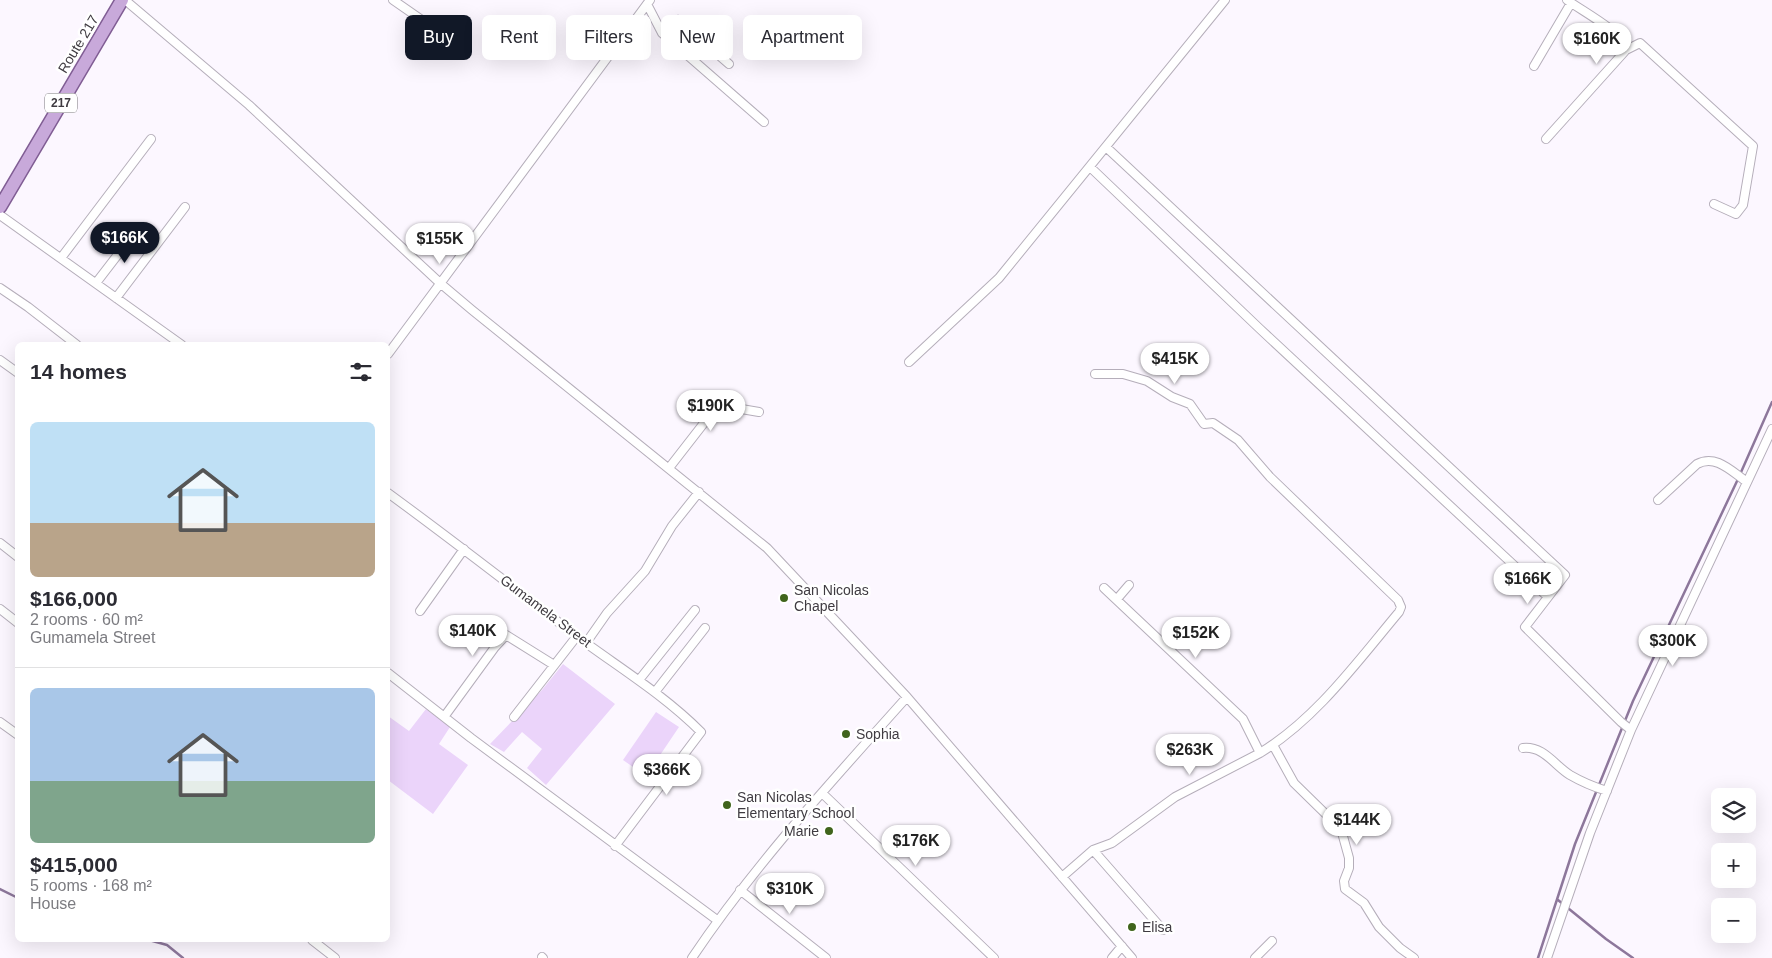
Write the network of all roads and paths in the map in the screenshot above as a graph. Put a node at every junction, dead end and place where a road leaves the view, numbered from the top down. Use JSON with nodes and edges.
{"nodes":[{"id":1,"x":124,"y":0,"type":"edge"},
{"id":2,"x":393,"y":0,"type":"edge"},
{"id":3,"x":1225,"y":0,"type":"edge"},
{"id":4,"x":648,"y":2,"type":"edge"},
{"id":5,"x":1569,"y":2,"type":"edge"},
{"id":6,"x":415,"y":15,"type":"edge"},
{"id":7,"x":661,"y":31,"type":"edge"},
{"id":8,"x":1626,"y":50,"type":"junction"},
{"id":9,"x":693,"y":60,"type":"edge"},
{"id":10,"x":724,"y":60,"type":"edge"},
{"id":11,"x":729,"y":64,"type":"dead end"},
{"id":12,"x":1534,"y":66,"type":"dead end"},
{"id":13,"x":764,"y":122,"type":"dead end"},
{"id":14,"x":151,"y":139,"type":"dead end"},
{"id":15,"x":1546,"y":139,"type":"dead end"},
{"id":16,"x":1106,"y":147,"type":"junction"},
{"id":17,"x":1090,"y":167,"type":"junction"},
{"id":18,"x":1714,"y":204,"type":"dead end"},
{"id":19,"x":0,"y":207,"type":"edge"},
{"id":20,"x":185,"y":207,"type":"dead end"},
{"id":21,"x":0,"y":215,"type":"edge"},
{"id":22,"x":136,"y":231,"type":"dead end"},
{"id":23,"x":61,"y":258,"type":"junction"},
{"id":24,"x":96,"y":283,"type":"junction"},
{"id":25,"x":440,"y":283,"type":"junction"},
{"id":26,"x":0,"y":288,"type":"edge"},
{"id":27,"x":116,"y":298,"type":"junction"},
{"id":28,"x":73,"y":342,"type":"edge"},
{"id":29,"x":178,"y":342,"type":"edge"},
{"id":30,"x":390,"y":351,"type":"edge"},
{"id":31,"x":0,"y":360,"type":"edge"},
{"id":32,"x":909,"y":362,"type":"dead end"},
{"id":33,"x":15,"y":372,"type":"edge"},
{"id":34,"x":1095,"y":374,"type":"dead end"},
{"id":35,"x":759,"y":412,"type":"dead end"},
{"id":36,"x":1772,"y":429,"type":"edge"},
{"id":37,"x":669,"y":468,"type":"junction"},
{"id":38,"x":1747,"y":482,"type":"junction"},
{"id":39,"x":699,"y":492,"type":"junction"},
{"id":40,"x":390,"y":494,"type":"edge"},
{"id":41,"x":1658,"y":500,"type":"dead end"},
{"id":42,"x":0,"y":543,"type":"edge"},
{"id":43,"x":464,"y":549,"type":"junction"},
{"id":44,"x":15,"y":555,"type":"edge"},
{"id":45,"x":1129,"y":585,"type":"dead end"},
{"id":46,"x":1104,"y":588,"type":"dead end"},
{"id":47,"x":1548,"y":596,"type":"junction"},
{"id":48,"x":1117,"y":599,"type":"junction"},
{"id":49,"x":0,"y":609,"type":"edge"},
{"id":50,"x":695,"y":610,"type":"dead end"},
{"id":51,"x":420,"y":611,"type":"dead end"},
{"id":52,"x":15,"y":620,"type":"edge"},
{"id":53,"x":706,"y":628,"type":"dead end"},
{"id":54,"x":577,"y":636,"type":"junction"},
{"id":55,"x":586,"y":643,"type":"junction"},
{"id":56,"x":554,"y":665,"type":"junction"},
{"id":57,"x":390,"y":675,"type":"edge"},
{"id":58,"x":639,"y":680,"type":"junction"},
{"id":59,"x":655,"y":692,"type":"junction"},
{"id":60,"x":907,"y":698,"type":"junction"},
{"id":61,"x":444,"y":717,"type":"junction"},
{"id":62,"x":514,"y":717,"type":"dead end"},
{"id":63,"x":0,"y":722,"type":"edge"},
{"id":64,"x":1631,"y":730,"type":"junction"},
{"id":65,"x":15,"y":733,"type":"edge"},
{"id":66,"x":1273,"y":745,"type":"junction"},
{"id":67,"x":1523,"y":748,"type":"dead end"},
{"id":68,"x":1260,"y":753,"type":"junction"},
{"id":69,"x":1607,"y":791,"type":"junction"},
{"id":70,"x":822,"y":793,"type":"junction"},
{"id":71,"x":615,"y":846,"type":"junction"},
{"id":72,"x":1093,"y":850,"type":"junction"},
{"id":73,"x":1062,"y":877,"type":"junction"},
{"id":74,"x":740,"y":890,"type":"junction"},
{"id":75,"x":718,"y":920,"type":"junction"},
{"id":76,"x":1163,"y":930,"type":"dead end"},
{"id":77,"x":1272,"y":941,"type":"dead end"},
{"id":78,"x":315,"y":942,"type":"edge"},
{"id":79,"x":1122,"y":946,"type":"junction"},
{"id":80,"x":335,"y":958,"type":"edge"},
{"id":81,"x":692,"y":958,"type":"edge"},
{"id":82,"x":826,"y":958,"type":"edge"},
{"id":83,"x":994,"y":958,"type":"edge"},
{"id":84,"x":1112,"y":958,"type":"edge"},
{"id":85,"x":1132,"y":958,"type":"edge"},
{"id":86,"x":1255,"y":958,"type":"edge"},
{"id":87,"x":1414,"y":958,"type":"edge"},
{"id":88,"x":1547,"y":958,"type":"edge"}],
"edges":[{"from":1,"to":19,"type":"main road","name":"Route 217","number":"217"},
{"from":1,"to":25,"type":"street"},
{"from":2,"to":6,"type":"street"},
{"from":3,"to":16,"type":"street"},
{"from":4,"to":7,"type":"street"},
{"from":4,"to":25,"type":"street"},
{"from":5,"to":8,"type":"street"},
{"from":5,"to":12,"type":"street"},
{"from":8,"to":15,"type":"street"},
{"from":8,"to":18,"type":"street"},
{"from":9,"to":13,"type":"street"},
{"from":10,"to":11,"type":"street"},
{"from":14,"to":23,"type":"street"},
{"from":16,"to":17,"type":"street"},
{"from":16,"to":47,"type":"street"},
{"from":17,"to":32,"type":"street"},
{"from":17,"to":47,"type":"street"},
{"from":20,"to":27,"type":"street"},
{"from":21,"to":23,"type":"street"},
{"from":22,"to":24,"type":"street"},
{"from":23,"to":24,"type":"street"},
{"from":24,"to":27,"type":"street"},
{"from":25,"to":30,"type":"street"},
{"from":25,"to":37,"type":"street"},
{"from":26,"to":28,"type":"street"},
{"from":27,"to":29,"type":"street"},
{"from":31,"to":33,"type":"street"},
{"from":34,"to":66,"type":"street"},
{"from":35,"to":37,"type":"street"},
{"from":36,"to":38,"type":"street"},
{"from":37,"to":39,"type":"street"},
{"from":38,"to":41,"type":"street"},
{"from":38,"to":64,"type":"street"},
{"from":39,"to":55,"type":"street"},
{"from":39,"to":60,"type":"street"},
{"from":40,"to":43,"type":"street","name":"Gumamela Street"},
{"from":42,"to":44,"type":"street"},
{"from":43,"to":51,"type":"street"},
{"from":43,"to":54,"type":"street","name":"Gumamela Street"},
{"from":45,"to":48,"type":"street"},
{"from":46,"to":48,"type":"street"},
{"from":47,"to":64,"type":"street"},
{"from":48,"to":68,"type":"street"},
{"from":49,"to":52,"type":"street"},
{"from":50,"to":58,"type":"street"},
{"from":53,"to":59,"type":"street"},
{"from":54,"to":55,"type":"street","name":"Gumamela Street"},
{"from":54,"to":56,"type":"street"},
{"from":55,"to":58,"type":"street","name":"Gumamela Street"},
{"from":56,"to":61,"type":"street"},
{"from":56,"to":62,"type":"street"},
{"from":57,"to":61,"type":"street"},
{"from":58,"to":59,"type":"street","name":"Gumamela Street"},
{"from":59,"to":71,"type":"street","name":"Gumamela Street"},
{"from":60,"to":70,"type":"street"},
{"from":60,"to":73,"type":"street"},
{"from":61,"to":71,"type":"street"},
{"from":63,"to":65,"type":"street"},
{"from":64,"to":69,"type":"street"},
{"from":66,"to":68,"type":"street"},
{"from":66,"to":87,"type":"street"},
{"from":67,"to":69,"type":"street"},
{"from":68,"to":72,"type":"street"},
{"from":69,"to":88,"type":"street"},
{"from":70,"to":74,"type":"street"},
{"from":70,"to":83,"type":"street"},
{"from":71,"to":75,"type":"street"},
{"from":72,"to":73,"type":"street"},
{"from":72,"to":76,"type":"street"},
{"from":73,"to":79,"type":"street"},
{"from":74,"to":75,"type":"street"},
{"from":74,"to":82,"type":"street"},
{"from":75,"to":81,"type":"street"},
{"from":77,"to":86,"type":"street"},
{"from":78,"to":80,"type":"street"},
{"from":79,"to":84,"type":"street"},
{"from":79,"to":85,"type":"street"}]}
